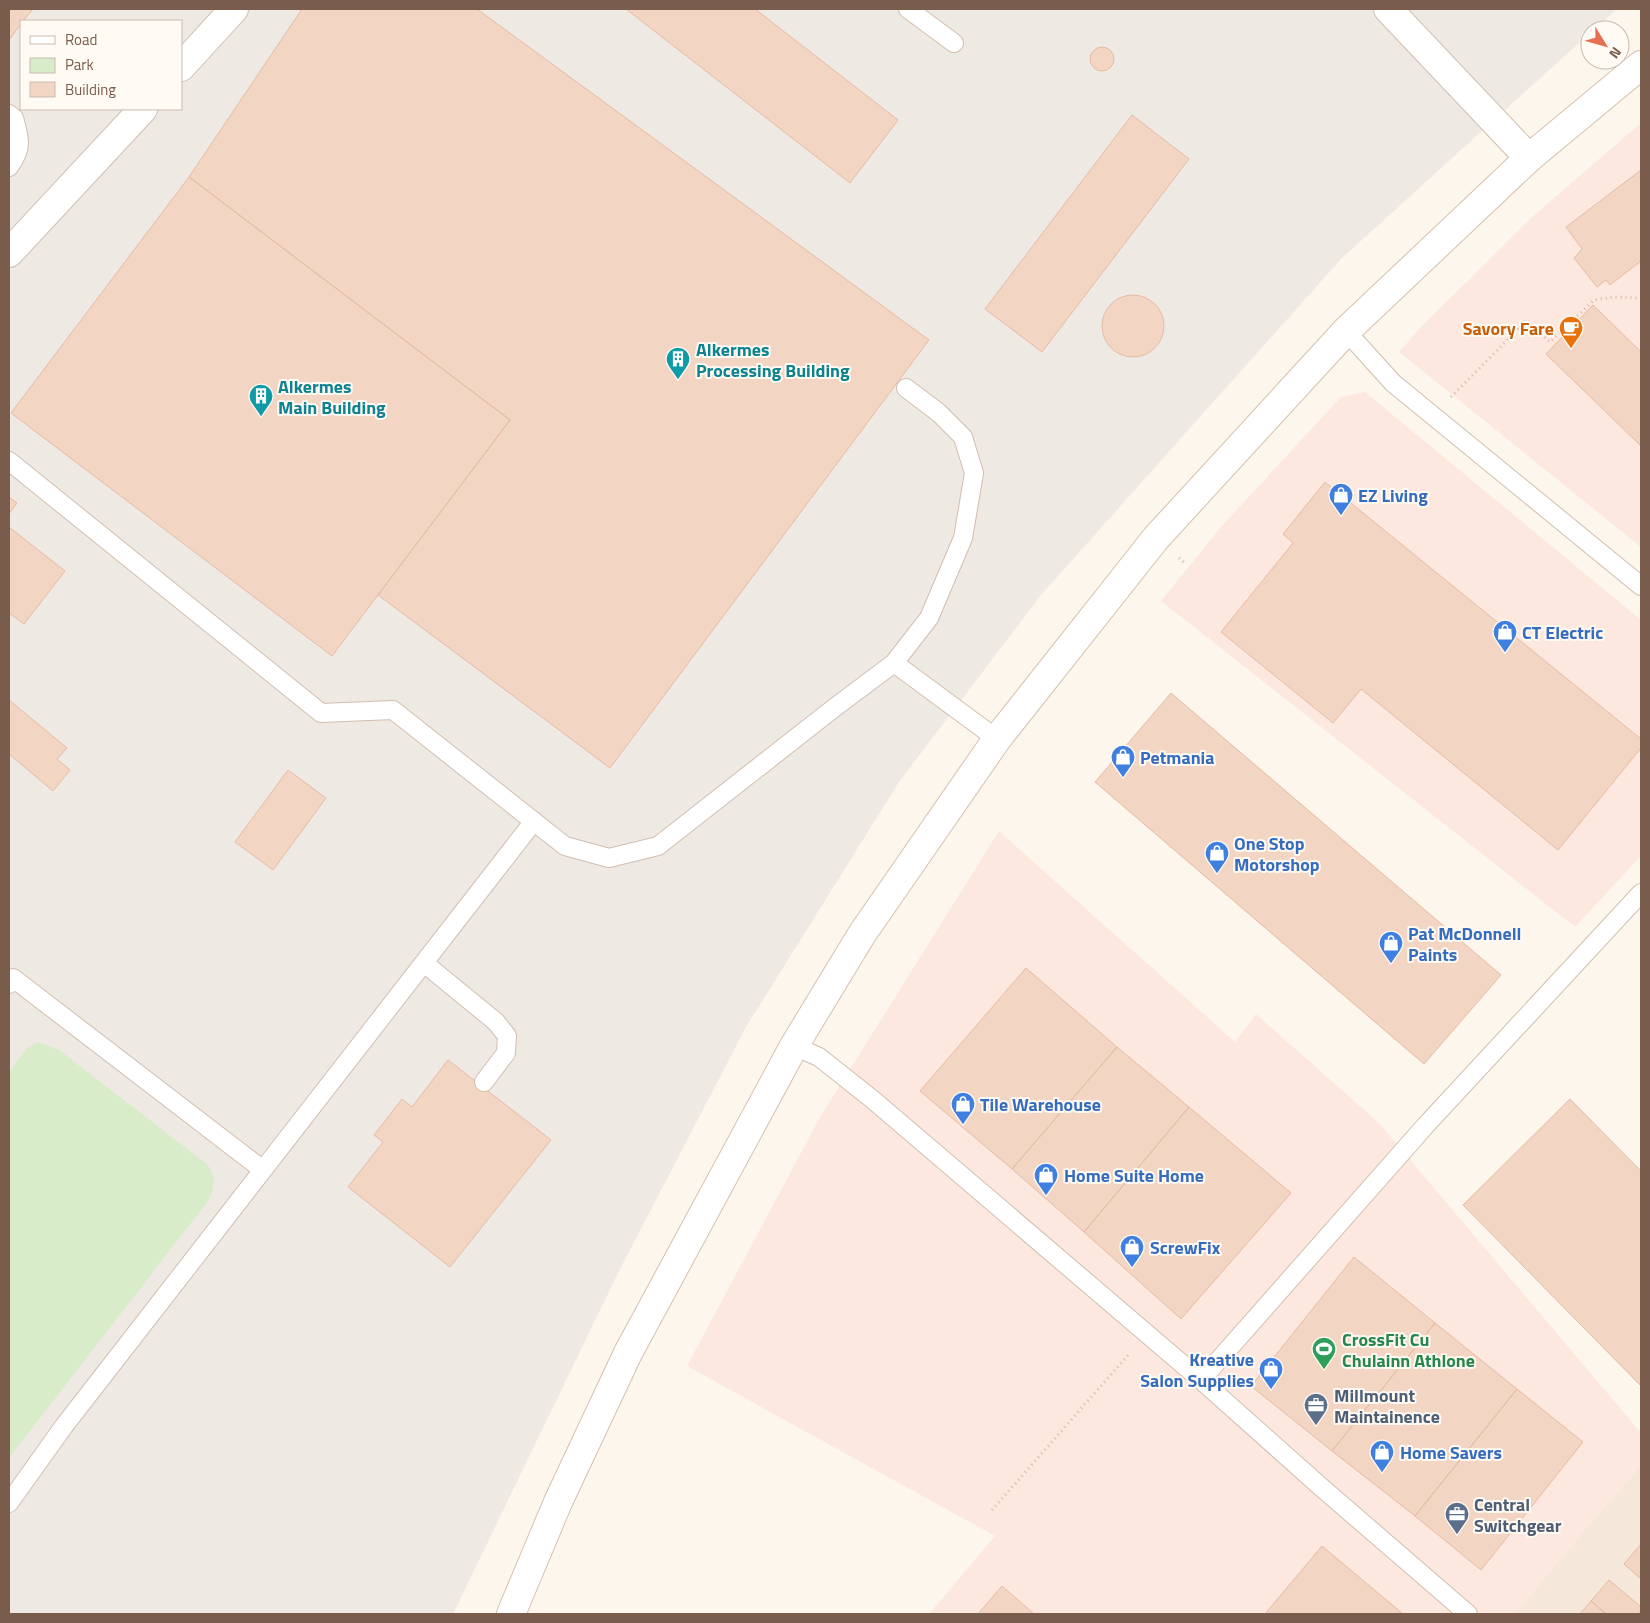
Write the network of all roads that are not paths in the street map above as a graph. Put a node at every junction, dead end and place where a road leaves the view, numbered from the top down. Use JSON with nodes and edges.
{"nodes":[{"id":1,"x":234,"y":9,"type":"edge"},
{"id":2,"x":908,"y":9,"type":"edge"},
{"id":3,"x":1388,"y":9,"type":"edge"},
{"id":4,"x":954,"y":43,"type":"dead end"},
{"id":5,"x":1641,"y":65,"type":"edge"},
{"id":6,"x":182,"y":66,"type":"edge"},
{"id":7,"x":142,"y":110,"type":"edge"},
{"id":8,"x":9,"y":114,"type":"edge"},
{"id":9,"x":1529,"y":158,"type":"junction"},
{"id":10,"x":9,"y":167,"type":"edge"},
{"id":11,"x":9,"y":254,"type":"edge"},
{"id":12,"x":1346,"y":331,"type":"junction"},
{"id":13,"x":906,"y":388,"type":"dead end"},
{"id":14,"x":9,"y":461,"type":"edge"},
{"id":15,"x":1641,"y":586,"type":"edge"},
{"id":16,"x":894,"y":663,"type":"junction"},
{"id":17,"x":997,"y":739,"type":"junction"},
{"id":18,"x":534,"y":822,"type":"junction"},
{"id":19,"x":1641,"y":893,"type":"edge"},
{"id":20,"x":424,"y":963,"type":"junction"},
{"id":21,"x":11,"y":981,"type":"edge"},
{"id":22,"x":794,"y":1046,"type":"junction"},
{"id":23,"x":484,"y":1082,"type":"dead end"},
{"id":24,"x":264,"y":1170,"type":"junction"},
{"id":25,"x":1201,"y":1380,"type":"junction"},
{"id":26,"x":9,"y":1503,"type":"edge"},
{"id":27,"x":511,"y":1614,"type":"edge"},
{"id":28,"x":1468,"y":1614,"type":"edge"}],
"edges":[{"from":1,"to":6,"type":"main road"},
{"from":2,"to":4,"type":"lane"},
{"from":3,"to":9,"type":"main road"},
{"from":5,"to":9,"type":"main road"},
{"from":7,"to":11,"type":"main road"},
{"from":8,"to":10,"type":"lane"},
{"from":9,"to":12,"type":"main road"},
{"from":12,"to":15,"type":"lane"},
{"from":12,"to":17,"type":"main road"},
{"from":13,"to":16,"type":"lane"},
{"from":14,"to":18,"type":"lane"},
{"from":16,"to":17,"type":"lane"},
{"from":16,"to":18,"type":"lane"},
{"from":17,"to":22,"type":"main road"},
{"from":18,"to":20,"type":"lane"},
{"from":19,"to":25,"type":"lane"},
{"from":20,"to":23,"type":"lane"},
{"from":20,"to":24,"type":"lane"},
{"from":21,"to":24,"type":"lane"},
{"from":22,"to":25,"type":"lane"},
{"from":22,"to":27,"type":"main road"},
{"from":24,"to":26,"type":"lane"},
{"from":25,"to":28,"type":"lane"}]}
